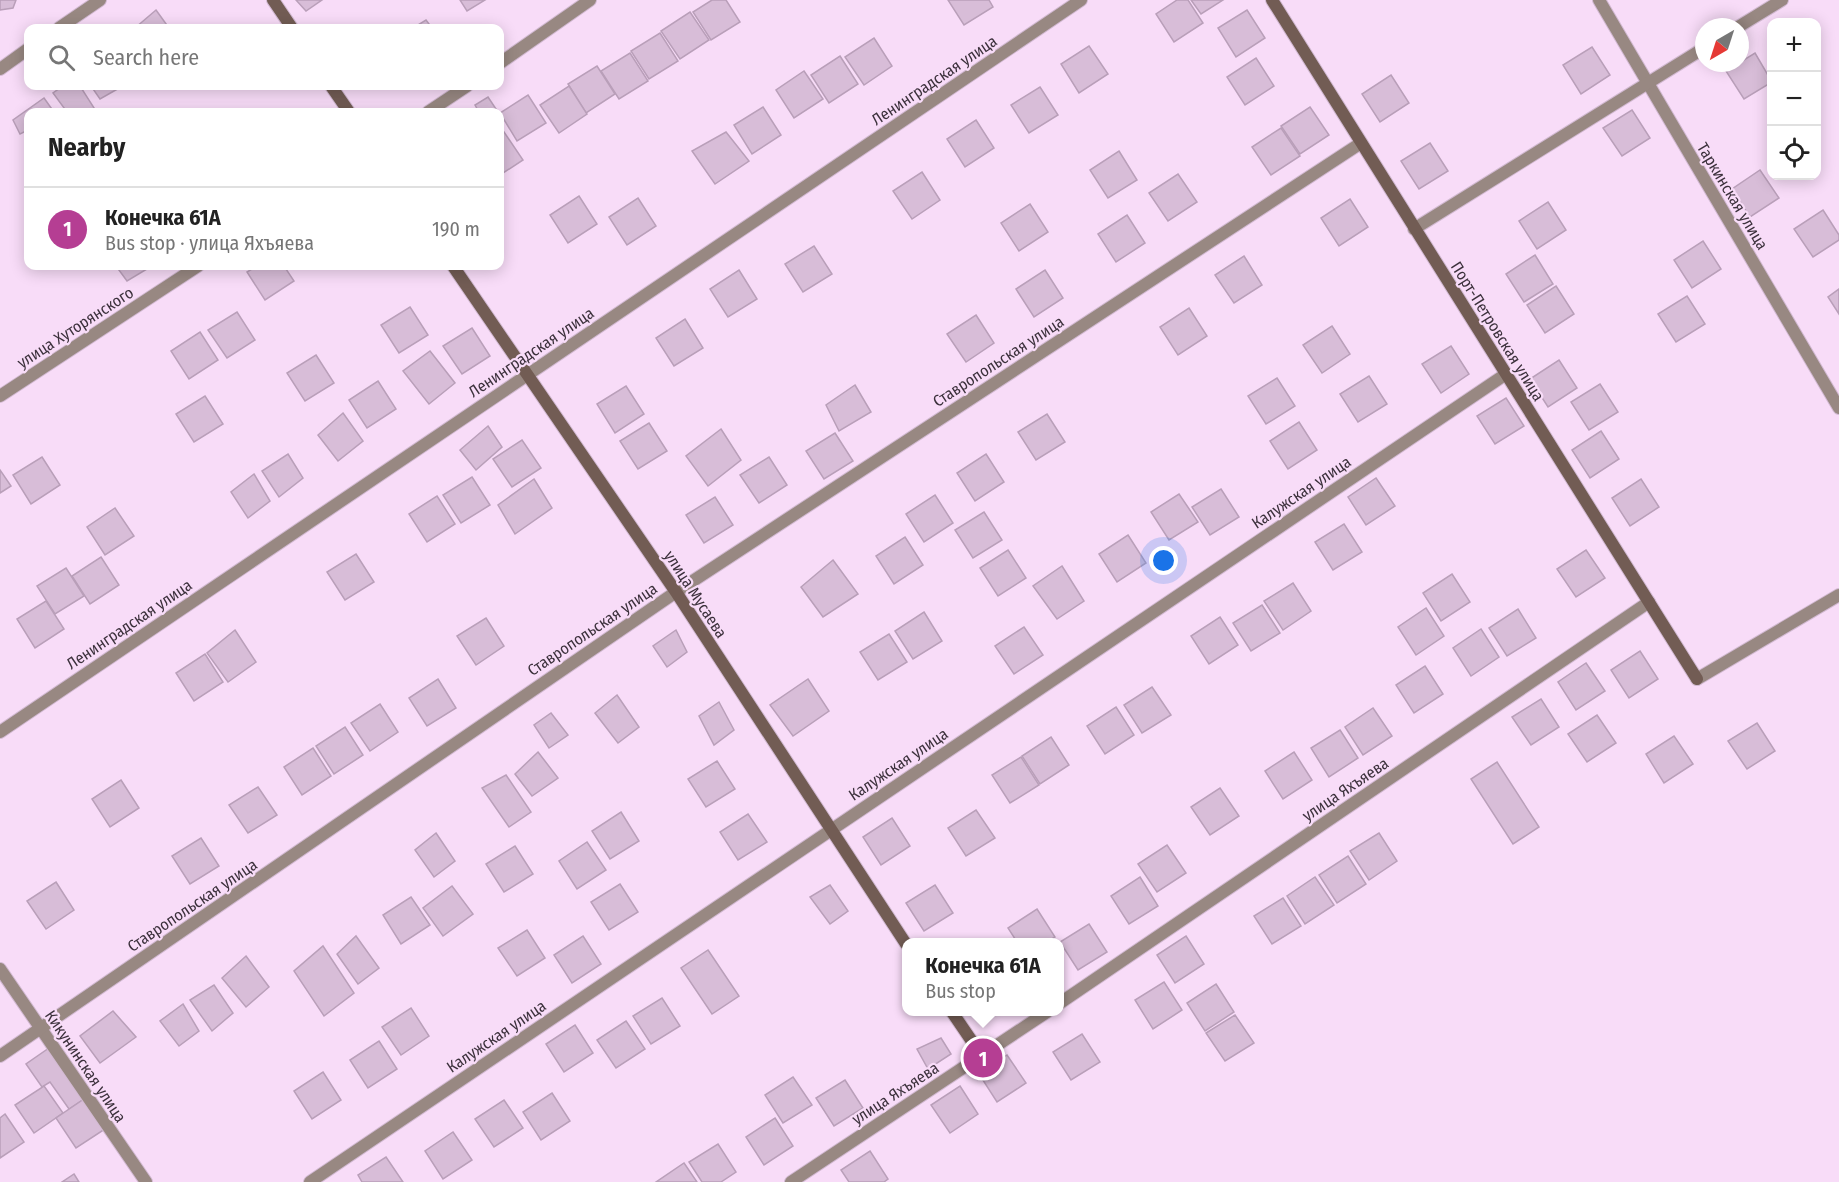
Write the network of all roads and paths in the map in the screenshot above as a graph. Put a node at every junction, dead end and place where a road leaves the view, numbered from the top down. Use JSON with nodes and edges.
{"nodes":[{"id":1,"x":100,"y":0,"type":"edge"},
{"id":2,"x":273,"y":0,"type":"edge"},
{"id":3,"x":591,"y":0,"type":"edge"},
{"id":4,"x":1081,"y":0,"type":"edge"},
{"id":5,"x":1272,"y":0,"type":"edge"},
{"id":6,"x":1599,"y":0,"type":"edge"},
{"id":7,"x":1782,"y":0,"type":"edge"},
{"id":8,"x":1749,"y":20,"type":"edge"},
{"id":9,"x":65,"y":24,"type":"edge"},
{"id":10,"x":289,"y":24,"type":"edge"},
{"id":11,"x":24,"y":52,"type":"edge"},
{"id":12,"x":1695,"y":54,"type":"edge"},
{"id":13,"x":504,"y":60,"type":"edge"},
{"id":14,"x":0,"y":69,"type":"edge"},
{"id":15,"x":1647,"y":83,"type":"junction"},
{"id":16,"x":334,"y":90,"type":"edge"},
{"id":17,"x":461,"y":90,"type":"edge"},
{"id":18,"x":346,"y":108,"type":"edge"},
{"id":19,"x":434,"y":108,"type":"edge"},
{"id":20,"x":1361,"y":143,"type":"junction"},
{"id":21,"x":1414,"y":229,"type":"junction"},
{"id":22,"x":192,"y":270,"type":"edge"},
{"id":23,"x":456,"y":270,"type":"edge"},
{"id":24,"x":528,"y":374,"type":"junction"},
{"id":25,"x":1506,"y":374,"type":"junction"},
{"id":26,"x":0,"y":396,"type":"edge"},
{"id":27,"x":1839,"y":408,"type":"edge"},
{"id":28,"x":676,"y":592,"type":"junction"},
{"id":29,"x":1839,"y":596,"type":"edge"},
{"id":30,"x":1649,"y":602,"type":"junction"},
{"id":31,"x":0,"y":732,"type":"edge"},
{"id":32,"x":830,"y":830,"type":"junction"},
{"id":33,"x":902,"y":938,"type":"edge"},
{"id":34,"x":0,"y":969,"type":"edge"},
{"id":35,"x":1064,"y":1000,"type":"edge"},
{"id":36,"x":955,"y":1016,"type":"edge"},
{"id":37,"x":1040,"y":1016,"type":"edge"},
{"id":38,"x":40,"y":1028,"type":"junction"},
{"id":39,"x":0,"y":1056,"type":"edge"},
{"id":40,"x":982,"y":1056,"type":"junction"},
{"id":41,"x":146,"y":1182,"type":"edge"},
{"id":42,"x":310,"y":1182,"type":"edge"},
{"id":43,"x":790,"y":1182,"type":"edge"}],
"edges":[{"from":1,"to":9,"type":"street"},
{"from":2,"to":10,"type":"street"},
{"from":3,"to":13,"type":"street"},
{"from":4,"to":24,"type":"street","name":"Ленинградская улица"},
{"from":5,"to":20,"type":"street","name":"Порт-Петровская улица"},
{"from":6,"to":15,"type":"street","name":"Таркинская улица"},
{"from":7,"to":8,"type":"street"},
{"from":11,"to":14,"type":"street"},
{"from":12,"to":15,"type":"street"},
{"from":15,"to":21,"type":"street"},
{"from":15,"to":27,"type":"street","name":"Таркинская улица"},
{"from":16,"to":18,"type":"street"},
{"from":17,"to":19,"type":"street"},
{"from":20,"to":21,"type":"street","name":"Порт-Петровская улица"},
{"from":20,"to":28,"type":"street","name":"Ставропольская улица"},
{"from":21,"to":25,"type":"street","name":"Порт-Петровская улица"},
{"from":22,"to":26,"type":"street","name":"улица Хуторянского"},
{"from":23,"to":24,"type":"street","name":"улица Мусаева"},
{"from":24,"to":28,"type":"street","name":"улица Мусаева"},
{"from":24,"to":31,"type":"street","name":"Ленинградская улица"},
{"from":25,"to":30,"type":"street","name":"Порт-Петровская улица"},
{"from":25,"to":32,"type":"street","name":"Калужская улица"},
{"from":28,"to":32,"type":"street","name":"улица Мусаева"},
{"from":28,"to":38,"type":"street","name":"Ставропольская улица"},
{"from":29,"to":30,"type":"street","name":"Порт-Петровская улица"},
{"from":30,"to":35,"type":"street","name":"улица Яхъяева"},
{"from":32,"to":33,"type":"street","name":"улица Мусаева"},
{"from":32,"to":42,"type":"street","name":"Калужская улица"},
{"from":34,"to":38,"type":"street","name":"Кикунинская улица"},
{"from":36,"to":40,"type":"street"},
{"from":37,"to":40,"type":"street","name":"улица Яхъяева"},
{"from":38,"to":39,"type":"street","name":"Ставропольская улица"},
{"from":38,"to":41,"type":"street","name":"Кикунинская улица"},
{"from":40,"to":43,"type":"street","name":"улица Яхъяева"}]}
